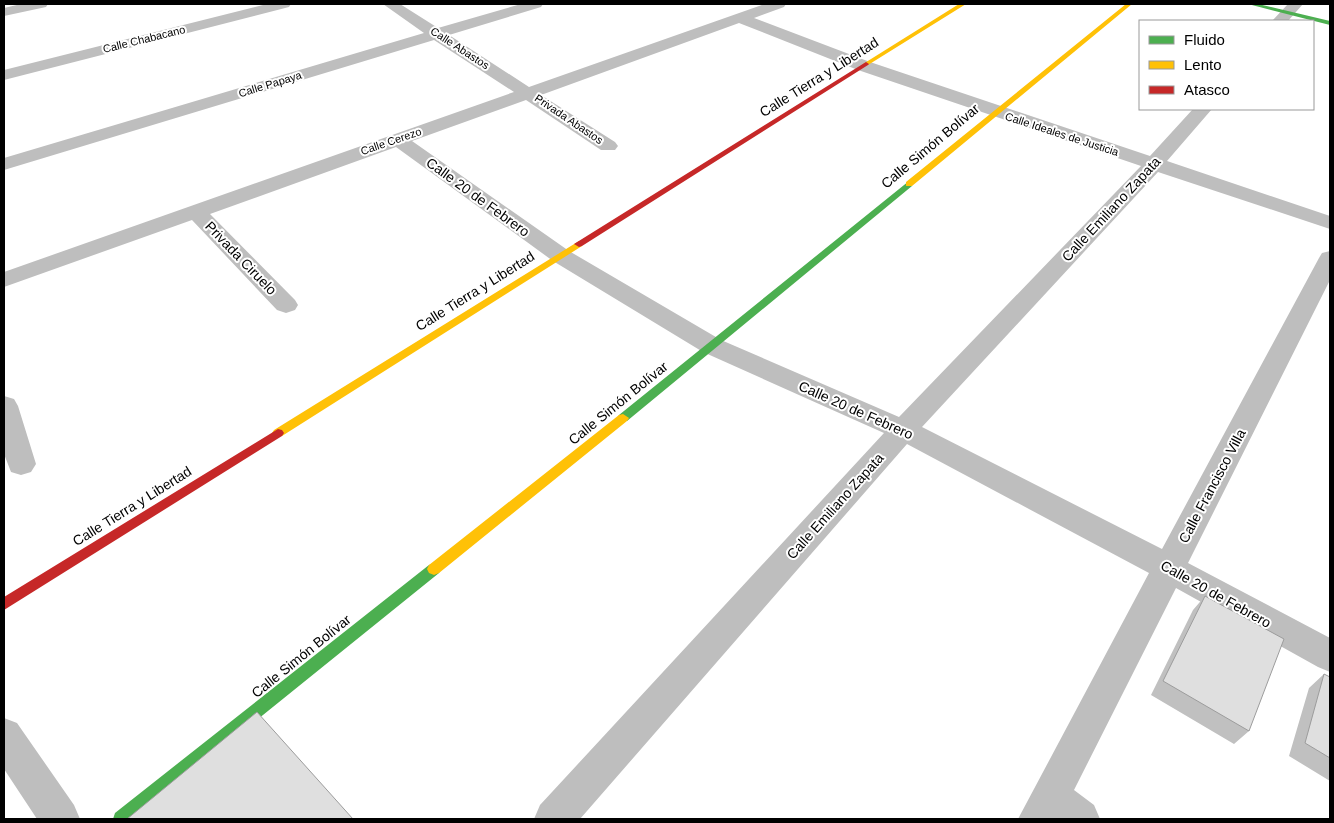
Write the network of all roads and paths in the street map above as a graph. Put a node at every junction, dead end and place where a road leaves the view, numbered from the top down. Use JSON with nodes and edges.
{"nodes":[{"id":1,"x":40,"y":4,"type":"edge"},
{"id":2,"x":284,"y":4,"type":"edge"},
{"id":3,"x":390,"y":4,"type":"edge"},
{"id":4,"x":536,"y":4,"type":"edge"},
{"id":5,"x":779,"y":4,"type":"edge"},
{"id":6,"x":962,"y":4,"type":"edge"},
{"id":7,"x":1128,"y":4,"type":"edge"},
{"id":8,"x":1252,"y":4,"type":"edge"},
{"id":9,"x":4,"y":12,"type":"edge"},
{"id":10,"x":1288,"y":12,"type":"edge"},
{"id":11,"x":740,"y":18,"type":"junction"},
{"id":12,"x":1330,"y":23,"type":"edge"},
{"id":13,"x":437,"y":34,"type":"junction"},
{"id":14,"x":864,"y":66,"type":"junction"},
{"id":15,"x":4,"y":75,"type":"edge"},
{"id":16,"x":530,"y":93,"type":"junction"},
{"id":17,"x":1202,"y":110,"type":"edge"},
{"id":18,"x":995,"y":112,"type":"junction"},
{"id":19,"x":397,"y":139,"type":"junction"},
{"id":20,"x":608,"y":146,"type":"dead end"},
{"id":21,"x":4,"y":164,"type":"edge"},
{"id":22,"x":1154,"y":164,"type":"junction"},
{"id":23,"x":196,"y":212,"type":"junction"},
{"id":24,"x":1330,"y":223,"type":"edge"},
{"id":25,"x":561,"y":256,"type":"junction"},
{"id":26,"x":1330,"y":258,"type":"edge"},
{"id":27,"x":4,"y":280,"type":"edge"},
{"id":28,"x":286,"y":304,"type":"dead end"},
{"id":29,"x":712,"y":346,"type":"junction"},
{"id":30,"x":4,"y":406,"type":"edge"},
{"id":31,"x":903,"y":430,"type":"junction"},
{"id":32,"x":21,"y":464,"type":"dead end"},
{"id":33,"x":1169,"y":568,"type":"junction"},
{"id":34,"x":4,"y":604,"type":"edge"},
{"id":35,"x":1330,"y":656,"type":"edge"},
{"id":36,"x":4,"y":736,"type":"edge"},
{"id":37,"x":1056,"y":812,"type":"edge"},
{"id":38,"x":60,"y":819,"type":"edge"},
{"id":39,"x":121,"y":819,"type":"edge"},
{"id":40,"x":554,"y":819,"type":"edge"}],
"edges":[{"from":1,"to":9,"type":"street"},
{"from":2,"to":15,"type":"street","name":"Calle Chabacano"},
{"from":3,"to":13,"type":"street","name":"Calle Abastos"},
{"from":4,"to":13,"type":"street","name":"Calle Papaya"},
{"from":5,"to":11,"type":"street","name":"Calle Cerezo"},
{"from":6,"to":14,"type":"street","name":"Calle Tierra y Libertad"},
{"from":7,"to":18,"type":"street","name":"Calle Simón Bolívar"},
{"from":8,"to":10,"type":"street"},
{"from":10,"to":12,"type":"street"},
{"from":11,"to":14,"type":"street","name":"Calle Ideales de Justicia"},
{"from":11,"to":16,"type":"street","name":"Calle Cerezo"},
{"from":13,"to":16,"type":"street","name":"Calle Abastos"},
{"from":13,"to":21,"type":"street","name":"Calle Papaya"},
{"from":14,"to":18,"type":"street","name":"Calle Ideales de Justicia"},
{"from":14,"to":25,"type":"street","name":"Calle Tierra y Libertad"},
{"from":16,"to":19,"type":"street","name":"Calle Cerezo"},
{"from":16,"to":20,"type":"street","name":"Privada Abastos"},
{"from":17,"to":22,"type":"street","name":"Calle Emiliano Zapata"},
{"from":18,"to":22,"type":"street","name":"Calle Ideales de Justicia"},
{"from":18,"to":29,"type":"street","name":"Calle Simón Bolívar"},
{"from":19,"to":23,"type":"street","name":"Calle Cerezo"},
{"from":19,"to":25,"type":"street","name":"Calle 20 de Febrero"},
{"from":22,"to":24,"type":"street","name":"Calle Ideales de Justicia"},
{"from":22,"to":31,"type":"street","name":"Calle Emiliano Zapata"},
{"from":23,"to":27,"type":"street","name":"Calle Cerezo"},
{"from":23,"to":28,"type":"street","name":"Privada Ciruelo"},
{"from":25,"to":29,"type":"street","name":"Calle 20 de Febrero"},
{"from":25,"to":34,"type":"street","name":"Calle Tierra y Libertad"},
{"from":26,"to":33,"type":"street","name":"Calle Francisco Villa"},
{"from":29,"to":31,"type":"street","name":"Calle 20 de Febrero"},
{"from":29,"to":39,"type":"street","name":"Calle Simón Bolívar"},
{"from":30,"to":32,"type":"street"},
{"from":31,"to":33,"type":"street","name":"Calle 20 de Febrero"},
{"from":31,"to":40,"type":"street","name":"Calle Emiliano Zapata"},
{"from":33,"to":35,"type":"street","name":"Calle 20 de Febrero"},
{"from":33,"to":37,"type":"street","name":"Calle Francisco Villa"},
{"from":36,"to":38,"type":"street"}]}
